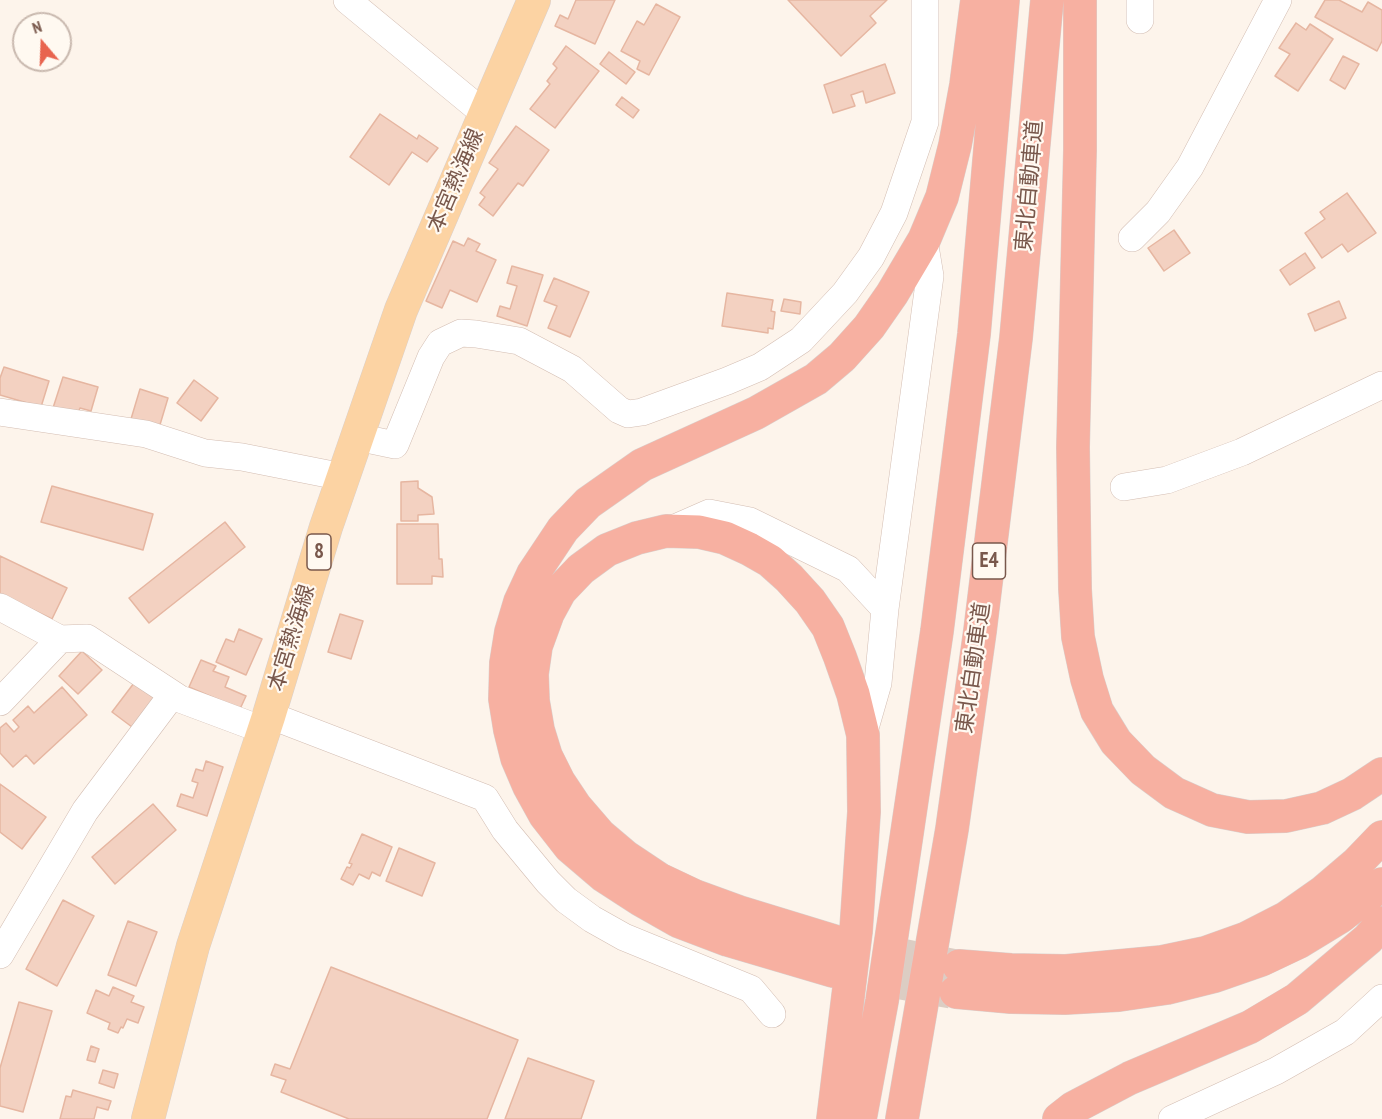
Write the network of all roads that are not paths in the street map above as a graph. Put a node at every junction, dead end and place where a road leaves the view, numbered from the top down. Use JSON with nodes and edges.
{"nodes":[{"id":1,"x":347,"y":0,"type":"edge"},
{"id":2,"x":534,"y":0,"type":"edge"},
{"id":3,"x":925,"y":0,"type":"edge"},
{"id":4,"x":977,"y":0,"type":"edge"},
{"id":5,"x":1003,"y":0,"type":"edge"},
{"id":6,"x":1047,"y":0,"type":"edge"},
{"id":7,"x":1080,"y":0,"type":"edge"},
{"id":8,"x":1278,"y":0,"type":"edge"},
{"id":9,"x":485,"y":114,"type":"junction"},
{"id":10,"x":1132,"y":238,"type":"dead end"},
{"id":11,"x":924,"y":240,"type":"junction"},
{"id":12,"x":1382,"y":385,"type":"edge"},
{"id":13,"x":0,"y":412,"type":"edge"},
{"id":14,"x":357,"y":437,"type":"junction"},
{"id":15,"x":344,"y":477,"type":"junction"},
{"id":16,"x":1124,"y":487,"type":"dead end"},
{"id":17,"x":666,"y":531,"type":"junction"},
{"id":18,"x":0,"y":607,"type":"edge"},
{"id":19,"x":885,"y":609,"type":"junction"},
{"id":20,"x":60,"y":639,"type":"junction"},
{"id":21,"x":172,"y":695,"type":"junction"},
{"id":22,"x":0,"y":702,"type":"edge"},
{"id":23,"x":266,"y":723,"type":"junction"},
{"id":24,"x":863,"y":735,"type":"junction"},
{"id":25,"x":1382,"y":774,"type":"edge"},
{"id":26,"x":1382,"y":837,"type":"edge"},
{"id":27,"x":1382,"y":884,"type":"edge"},
{"id":28,"x":1382,"y":924,"type":"edge"},
{"id":29,"x":0,"y":955,"type":"edge"},
{"id":30,"x":1382,"y":998,"type":"edge"},
{"id":31,"x":772,"y":1014,"type":"dead end"},
{"id":32,"x":147,"y":1119,"type":"edge"},
{"id":33,"x":833,"y":1119,"type":"edge"},
{"id":34,"x":860,"y":1119,"type":"edge"},
{"id":35,"x":902,"y":1119,"type":"edge"},
{"id":36,"x":1059,"y":1119,"type":"edge"},
{"id":37,"x":1172,"y":1119,"type":"edge"}],
"edges":[{"from":1,"to":9,"type":"street"},
{"from":2,"to":9,"type":"main road","name":"本宮熱海線","number":"8"},
{"from":3,"to":14,"type":"street"},
{"from":4,"to":11,"type":"highway"},
{"from":5,"to":34,"type":"highway","name":"東北自動車道","number":"E4"},
{"from":6,"to":35,"type":"highway","name":"東北自動車道","number":"E4"},
{"from":7,"to":25,"type":"highway"},
{"from":8,"to":10,"type":"street"},
{"from":9,"to":14,"type":"main road","name":"本宮熱海線","number":"8"},
{"from":11,"to":17,"type":"highway"},
{"from":11,"to":19,"type":"street"},
{"from":12,"to":16,"type":"street"},
{"from":13,"to":15,"type":"street"},
{"from":14,"to":15,"type":"main road","name":"本宮熱海線","number":"8"},
{"from":15,"to":23,"type":"main road","name":"本宮熱海線","number":"8"},
{"from":17,"to":19,"type":"street"},
{"from":17,"to":24,"type":"highway"},
{"from":18,"to":20,"type":"street"},
{"from":19,"to":24,"type":"street"},
{"from":20,"to":21,"type":"street"},
{"from":20,"to":22,"type":"street"},
{"from":21,"to":23,"type":"street"},
{"from":21,"to":29,"type":"street"},
{"from":23,"to":31,"type":"street"},
{"from":23,"to":32,"type":"main road","name":"本宮熱海線","number":"8"},
{"from":24,"to":33,"type":"highway"},
{"from":26,"to":27,"type":"highway"},
{"from":28,"to":36,"type":"highway"},
{"from":30,"to":37,"type":"street"}]}
